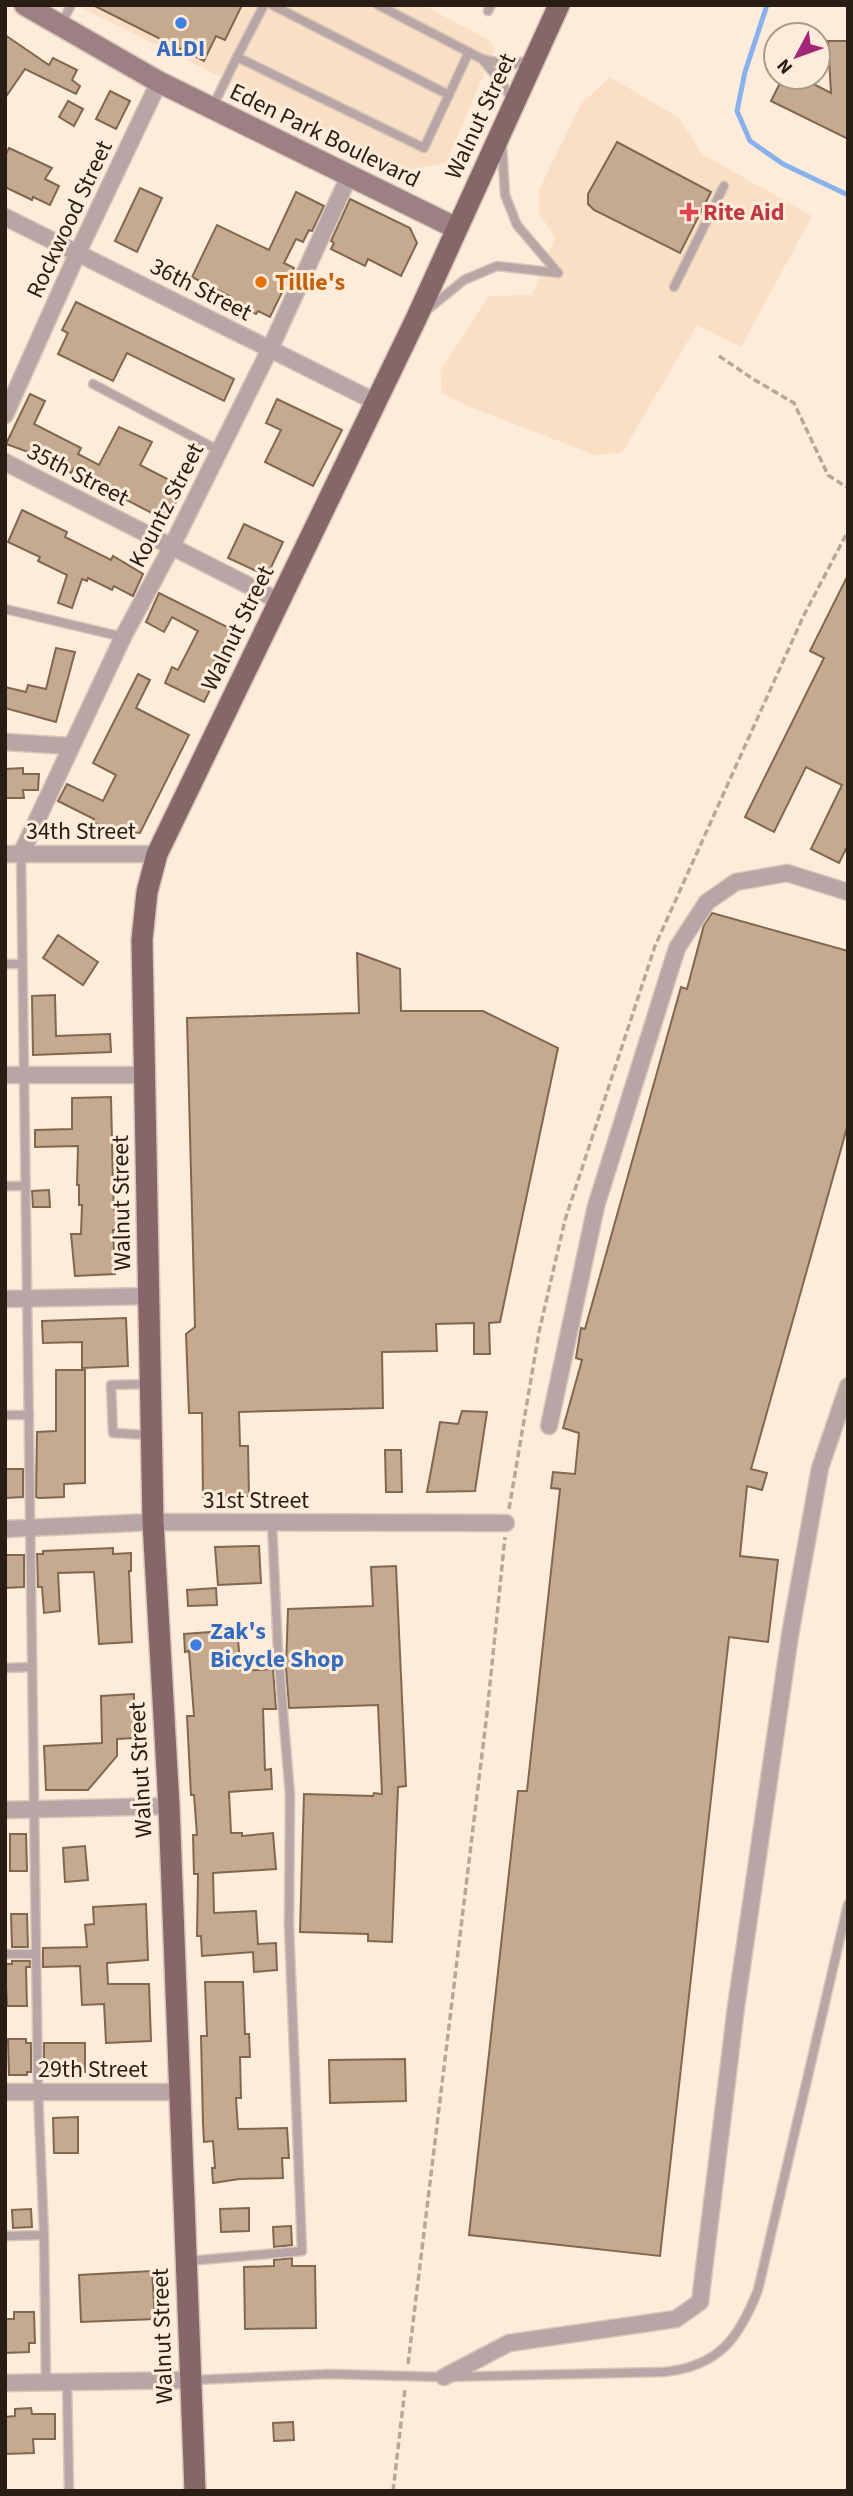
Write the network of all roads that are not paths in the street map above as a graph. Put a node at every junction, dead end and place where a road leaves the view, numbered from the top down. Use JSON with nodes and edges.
{"nodes":[{"id":1,"x":25,"y":5,"type":"edge"},
{"id":2,"x":71,"y":5,"type":"edge"},
{"id":3,"x":264,"y":5,"type":"edge"},
{"id":4,"x":272,"y":5,"type":"edge"},
{"id":5,"x":378,"y":5,"type":"edge"},
{"id":6,"x":559,"y":5,"type":"edge"},
{"id":7,"x":61,"y":26,"type":"junction"},
{"id":8,"x":469,"y":52,"type":"junction"},
{"id":9,"x":237,"y":57,"type":"junction"},
{"id":10,"x":536,"y":58,"type":"junction"},
{"id":11,"x":482,"y":59,"type":"junction"},
{"id":12,"x":159,"y":82,"type":"junction"},
{"id":13,"x":449,"y":95,"type":"junction"},
{"id":14,"x":515,"y":106,"type":"junction"},
{"id":15,"x":212,"y":108,"type":"junction"},
{"id":16,"x":502,"y":135,"type":"junction"},
{"id":17,"x":349,"y":176,"type":"junction"},
{"id":18,"x":724,"y":186,"type":"dead end"},
{"id":19,"x":5,"y":217,"type":"edge"},
{"id":20,"x":456,"y":228,"type":"junction"},
{"id":21,"x":78,"y":252,"type":"junction"},
{"id":22,"x":674,"y":287,"type":"dead end"},
{"id":23,"x":416,"y":319,"type":"junction"},
{"id":24,"x":270,"y":349,"type":"junction"},
{"id":25,"x":93,"y":384,"type":"dead end"},
{"id":26,"x":376,"y":402,"type":"junction"},
{"id":27,"x":5,"y":415,"type":"edge"},
{"id":28,"x":220,"y":451,"type":"junction"},
{"id":29,"x":5,"y":462,"type":"edge"},
{"id":30,"x":171,"y":548,"type":"junction"},
{"id":31,"x":279,"y":601,"type":"junction"},
{"id":32,"x":5,"y":608,"type":"edge"},
{"id":33,"x":123,"y":637,"type":"junction"},
{"id":34,"x":5,"y":742,"type":"edge"},
{"id":35,"x":70,"y":746,"type":"junction"},
{"id":36,"x":13,"y":854,"type":"edge"},
{"id":37,"x":157,"y":854,"type":"junction"},
{"id":38,"x":848,"y":892,"type":"edge"},
{"id":39,"x":5,"y":964,"type":"edge"},
{"id":40,"x":23,"y":964,"type":"junction"},
{"id":41,"x":24,"y":1074,"type":"junction"},
{"id":42,"x":5,"y":1075,"type":"edge"},
{"id":43,"x":145,"y":1075,"type":"junction"},
{"id":44,"x":5,"y":1186,"type":"edge"},
{"id":45,"x":26,"y":1186,"type":"junction"},
{"id":46,"x":149,"y":1296,"type":"junction"},
{"id":47,"x":5,"y":1299,"type":"edge"},
{"id":48,"x":27,"y":1299,"type":"junction"},
{"id":49,"x":150,"y":1384,"type":"junction"},
{"id":50,"x":848,"y":1386,"type":"edge"},
{"id":51,"x":5,"y":1415,"type":"edge"},
{"id":52,"x":29,"y":1415,"type":"junction"},
{"id":53,"x":549,"y":1426,"type":"dead end"},
{"id":54,"x":152,"y":1435,"type":"junction"},
{"id":55,"x":153,"y":1522,"type":"junction"},
{"id":56,"x":272,"y":1522,"type":"junction"},
{"id":57,"x":506,"y":1523,"type":"road end"},
{"id":58,"x":5,"y":1529,"type":"edge"},
{"id":59,"x":30,"y":1529,"type":"junction"},
{"id":60,"x":32,"y":1667,"type":"junction"},
{"id":61,"x":5,"y":1668,"type":"edge"},
{"id":62,"x":169,"y":1806,"type":"junction"},
{"id":63,"x":34,"y":1809,"type":"junction"},
{"id":64,"x":5,"y":1810,"type":"edge"},
{"id":65,"x":848,"y":1904,"type":"edge"},
{"id":66,"x":5,"y":1954,"type":"edge"},
{"id":67,"x":36,"y":1954,"type":"junction"},
{"id":68,"x":5,"y":2092,"type":"edge"},
{"id":69,"x":38,"y":2092,"type":"junction"},
{"id":70,"x":180,"y":2092,"type":"junction"},
{"id":71,"x":44,"y":2235,"type":"junction"},
{"id":72,"x":5,"y":2236,"type":"edge"},
{"id":73,"x":186,"y":2261,"type":"junction"},
{"id":74,"x":444,"y":2377,"type":"junction"},
{"id":75,"x":190,"y":2380,"type":"junction"},
{"id":76,"x":46,"y":2382,"type":"junction"},
{"id":77,"x":67,"y":2382,"type":"junction"},
{"id":78,"x":5,"y":2383,"type":"edge"},
{"id":79,"x":69,"y":2491,"type":"edge"},
{"id":80,"x":195,"y":2491,"type":"edge"}],
"edges":[{"from":1,"to":7,"type":"main road","name":"Eden Park Boulevard"},
{"from":2,"to":7,"type":"lane"},
{"from":3,"to":9,"type":"lane"},
{"from":4,"to":13,"type":"lane"},
{"from":5,"to":8,"type":"lane"},
{"from":6,"to":10,"type":"main road","name":"Walnut Street"},
{"from":7,"to":12,"type":"main road","name":"Eden Park Boulevard"},
{"from":8,"to":11,"type":"lane"},
{"from":8,"to":13,"type":"lane"},
{"from":9,"to":13,"type":"lane"},
{"from":9,"to":15,"type":"lane"},
{"from":10,"to":11,"type":"lane"},
{"from":10,"to":14,"type":"main road","name":"Walnut Street"},
{"from":11,"to":14,"type":"lane"},
{"from":12,"to":15,"type":"main road","name":"Eden Park Boulevard"},
{"from":12,"to":21,"type":"street","name":"Rockwood Street"},
{"from":14,"to":16,"type":"main road","name":"Walnut Street"},
{"from":15,"to":17,"type":"main road","name":"Eden Park Boulevard"},
{"from":16,"to":20,"type":"main road","name":"Walnut Street"},
{"from":16,"to":23,"type":"lane"},
{"from":17,"to":20,"type":"main road","name":"Eden Park Boulevard"},
{"from":17,"to":24,"type":"street","name":"Kountz Street"},
{"from":18,"to":22,"type":"lane"},
{"from":19,"to":21,"type":"street","name":"36th Street"},
{"from":20,"to":23,"type":"main road","name":"Walnut Street"},
{"from":21,"to":24,"type":"street","name":"36th Street"},
{"from":21,"to":27,"type":"street","name":"Rockwood Street"},
{"from":23,"to":26,"type":"main road","name":"Walnut Street"},
{"from":24,"to":26,"type":"street","name":"36th Street"},
{"from":24,"to":28,"type":"street","name":"Kountz Street"},
{"from":25,"to":28,"type":"lane"},
{"from":26,"to":31,"type":"main road","name":"Walnut Street"},
{"from":28,"to":30,"type":"street","name":"Kountz Street"},
{"from":29,"to":30,"type":"street","name":"35th Street"},
{"from":30,"to":31,"type":"street","name":"35th Street"},
{"from":30,"to":33,"type":"street","name":"Kountz Street"},
{"from":31,"to":37,"type":"main road","name":"Walnut Street"},
{"from":32,"to":33,"type":"lane"},
{"from":33,"to":35,"type":"street","name":"Kountz Street"},
{"from":34,"to":35,"type":"street"},
{"from":35,"to":36,"type":"street","name":"Kountz Street"},
{"from":36,"to":37,"type":"street","name":"34th Street"},
{"from":36,"to":40,"type":"lane"},
{"from":37,"to":43,"type":"main road","name":"Walnut Street"},
{"from":38,"to":53,"type":"street"},
{"from":39,"to":40,"type":"lane"},
{"from":40,"to":41,"type":"lane"},
{"from":41,"to":42,"type":"street"},
{"from":41,"to":43,"type":"street"},
{"from":41,"to":45,"type":"lane"},
{"from":43,"to":46,"type":"main road","name":"Walnut Street"},
{"from":44,"to":45,"type":"lane"},
{"from":45,"to":48,"type":"lane"},
{"from":46,"to":48,"type":"street"},
{"from":46,"to":49,"type":"main road","name":"Walnut Street"},
{"from":47,"to":48,"type":"street"},
{"from":48,"to":52,"type":"lane"},
{"from":49,"to":54,"type":"main road","name":"Walnut Street"},
{"from":49,"to":54,"type":"lane"},
{"from":50,"to":74,"type":"street"},
{"from":51,"to":52,"type":"lane"},
{"from":52,"to":59,"type":"lane"},
{"from":54,"to":55,"type":"main road","name":"Walnut Street"},
{"from":55,"to":56,"type":"street","name":"31st Street"},
{"from":55,"to":59,"type":"street","name":"31st Street"},
{"from":55,"to":62,"type":"main road","name":"Walnut Street"},
{"from":56,"to":57,"type":"street","name":"31st Street"},
{"from":56,"to":73,"type":"lane"},
{"from":58,"to":59,"type":"street","name":"31st Street"},
{"from":59,"to":60,"type":"lane"},
{"from":60,"to":61,"type":"lane"},
{"from":60,"to":63,"type":"lane"},
{"from":62,"to":63,"type":"street"},
{"from":62,"to":70,"type":"main road","name":"Walnut Street"},
{"from":63,"to":64,"type":"street"},
{"from":63,"to":67,"type":"lane"},
{"from":65,"to":74,"type":"lane"},
{"from":66,"to":67,"type":"lane"},
{"from":67,"to":69,"type":"lane"},
{"from":68,"to":69,"type":"street","name":"29th Street"},
{"from":69,"to":70,"type":"street","name":"29th Street"},
{"from":69,"to":71,"type":"lane"},
{"from":70,"to":73,"type":"main road","name":"Walnut Street"},
{"from":71,"to":72,"type":"lane"},
{"from":71,"to":76,"type":"lane"},
{"from":73,"to":75,"type":"main road","name":"Walnut Street"},
{"from":74,"to":75,"type":"lane"},
{"from":75,"to":77,"type":"street"},
{"from":75,"to":80,"type":"main road","name":"Walnut Street"},
{"from":76,"to":77,"type":"street"},
{"from":76,"to":78,"type":"street"},
{"from":77,"to":79,"type":"lane"}]}
